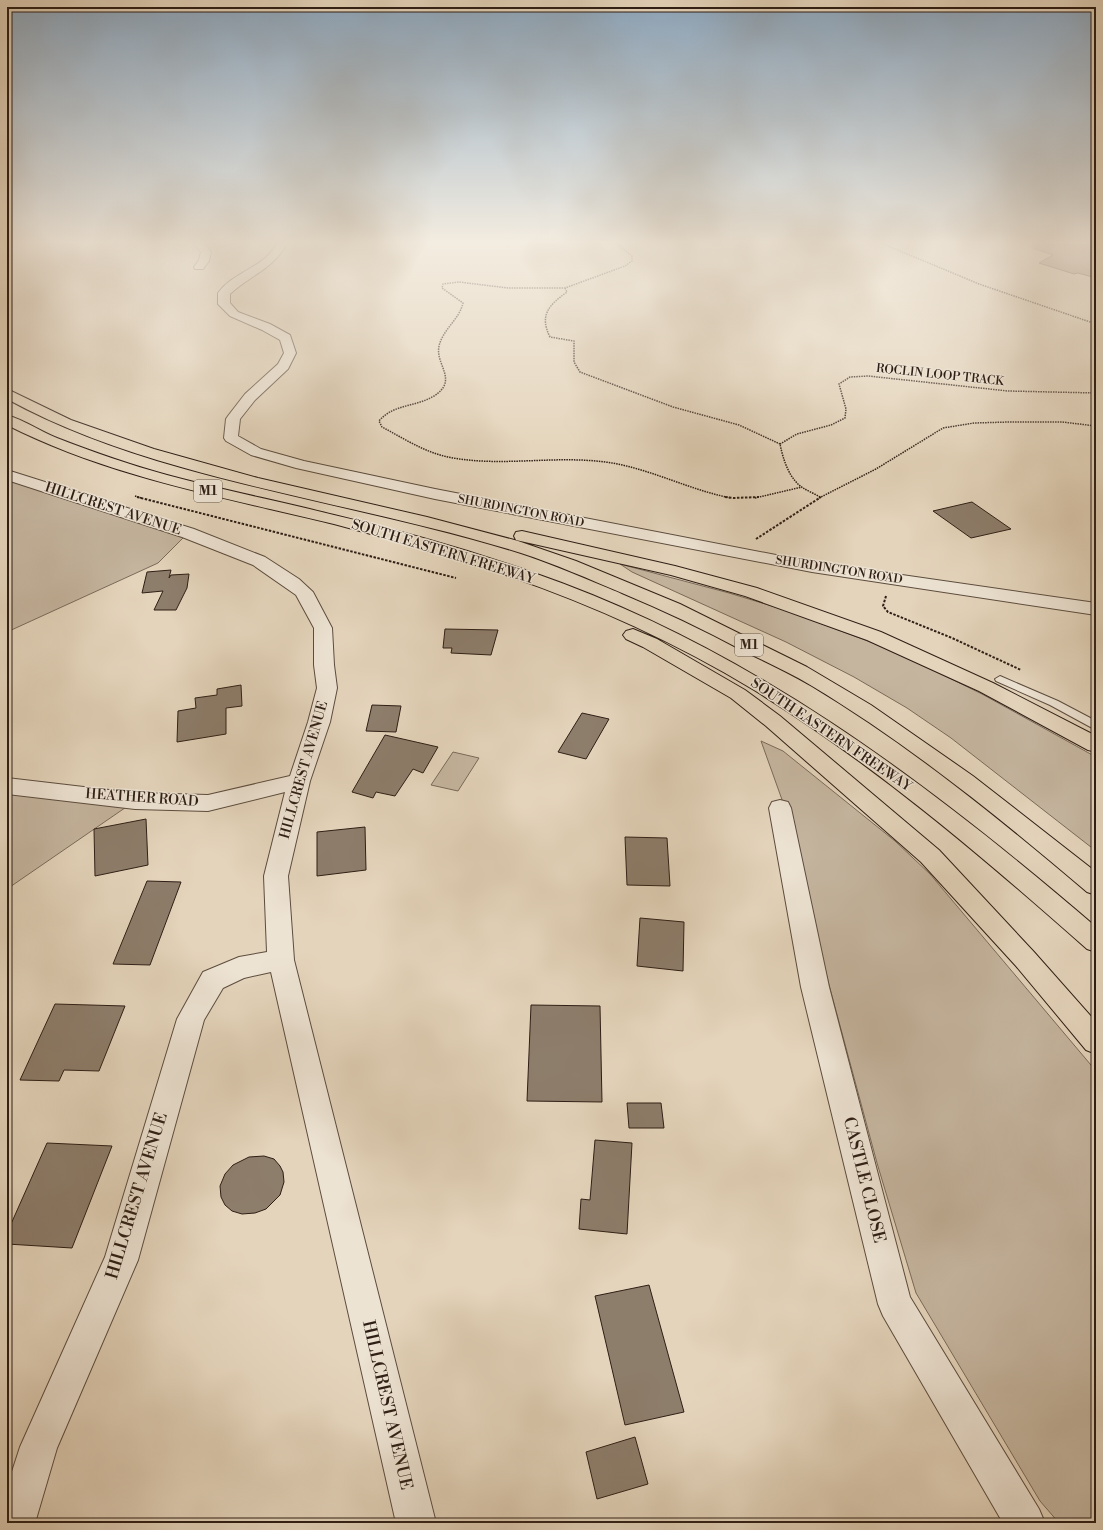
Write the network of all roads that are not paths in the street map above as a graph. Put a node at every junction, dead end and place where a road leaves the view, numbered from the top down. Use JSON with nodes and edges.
{"nodes":[{"id":1,"x":235,"y":314,"type":"edge"},
{"id":2,"x":7,"y":393,"type":"edge"},
{"id":3,"x":7,"y":419,"type":"edge"},
{"id":4,"x":7,"y":475,"type":"edge"},
{"id":5,"x":352,"y":504,"type":"junction"},
{"id":6,"x":416,"y":542,"type":"junction"},
{"id":7,"x":1096,"y":608,"type":"edge"},
{"id":8,"x":1000,"y":679,"type":"dead end"},
{"id":9,"x":1096,"y":726,"type":"edge"},
{"id":10,"x":1096,"y":745,"type":"edge"},
{"id":11,"x":299,"y":781,"type":"junction"},
{"id":12,"x":7,"y":786,"type":"edge"},
{"id":13,"x":780,"y":808,"type":"dead end"},
{"id":14,"x":1096,"y":886,"type":"edge"},
{"id":15,"x":1096,"y":942,"type":"edge"},
{"id":16,"x":281,"y":960,"type":"junction"},
{"id":17,"x":1096,"y":1042,"type":"edge"},
{"id":18,"x":15,"y":1523,"type":"edge"},
{"id":19,"x":416,"y":1523,"type":"edge"},
{"id":20,"x":1025,"y":1523,"type":"edge"}],
"edges":[{"from":1,"to":7,"type":"street","name":"SHURDINGTON ROAD"},
{"from":2,"to":5,"type":"highway","name":"SOUTH EASTERN FREEWAY","number":"M1"},
{"from":3,"to":6,"type":"highway","name":"SOUTH EASTERN FREEWAY","number":"M1"},
{"from":4,"to":11,"type":"street","name":"HILLCREST AVENUE"},
{"from":5,"to":10,"type":"highway","number":"M1"},
{"from":5,"to":14,"type":"highway","name":"SOUTH EASTERN FREEWAY","number":"M1"},
{"from":6,"to":15,"type":"highway","name":"SOUTH EASTERN FREEWAY","number":"M1"},
{"from":6,"to":17,"type":"highway"},
{"from":8,"to":9,"type":"lane"},
{"from":11,"to":12,"type":"street","name":"HEATHER ROAD"},
{"from":11,"to":16,"type":"street","name":"HILLCREST AVENUE"},
{"from":13,"to":20,"type":"street","name":"CASTLE CLOSE"},
{"from":16,"to":18,"type":"street","name":"HILLCREST AVENUE"},
{"from":16,"to":19,"type":"street","name":"HILLCREST AVENUE"}]}
